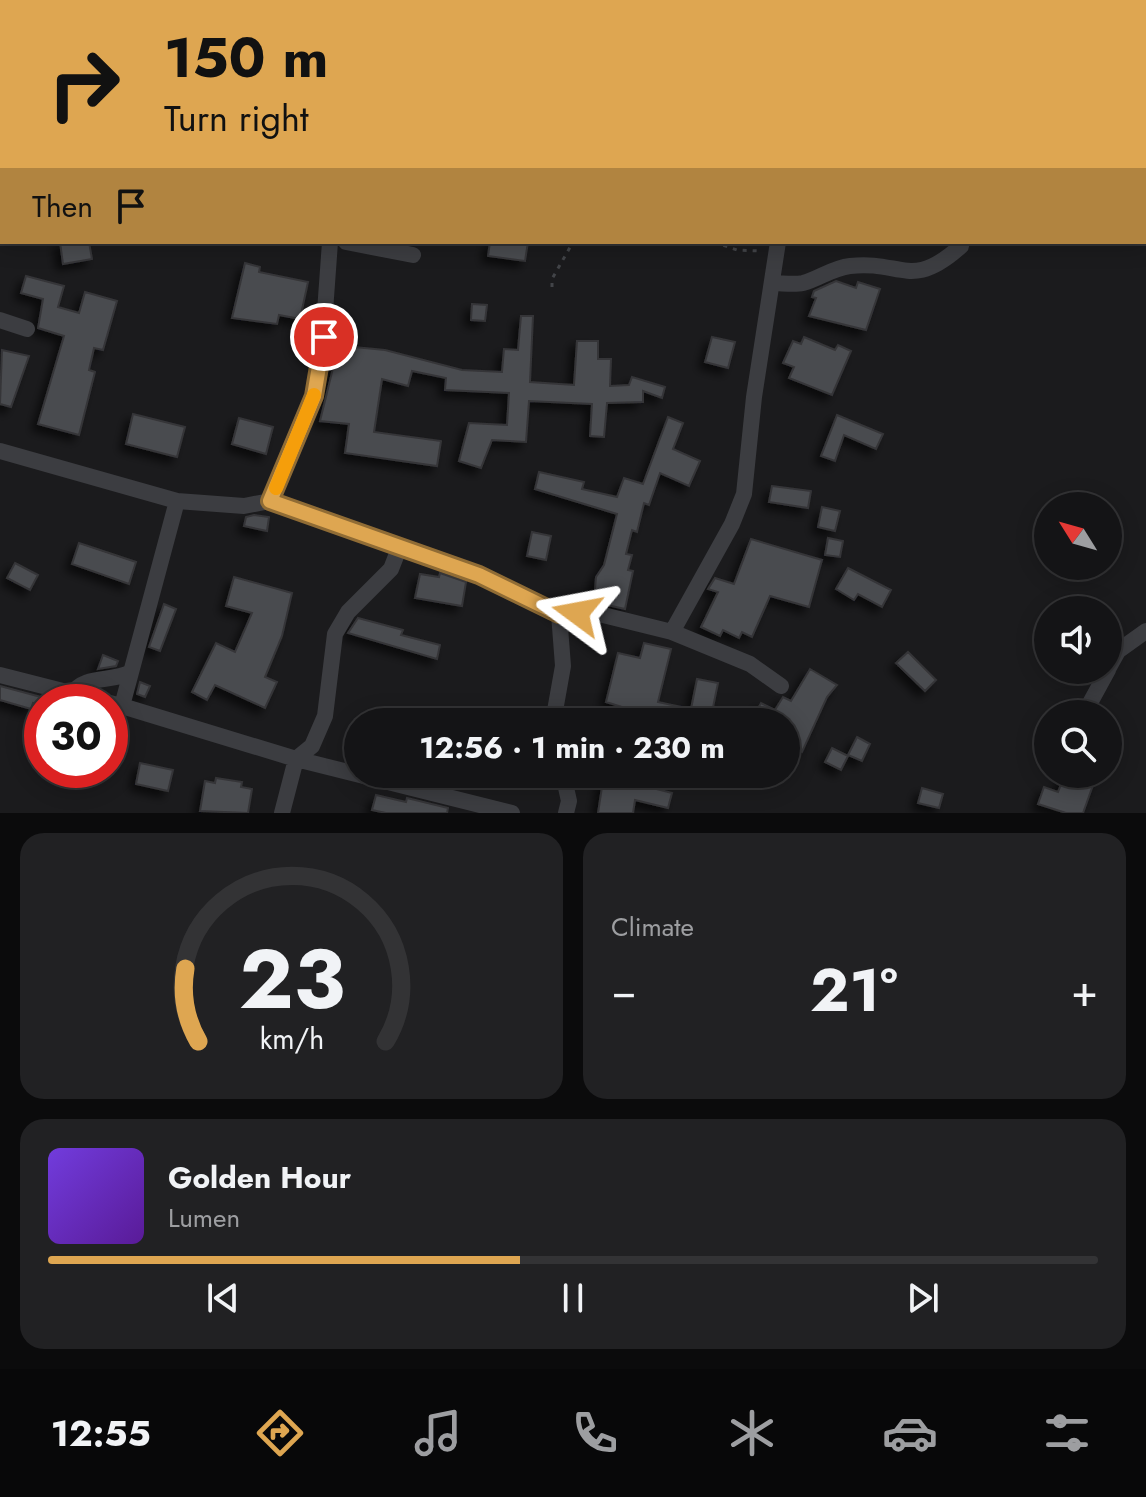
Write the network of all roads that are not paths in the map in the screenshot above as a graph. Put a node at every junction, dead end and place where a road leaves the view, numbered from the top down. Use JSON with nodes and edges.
{"nodes":[{"id":1,"x":330,"y":244,"type":"edge"},
{"id":2,"x":356,"y":244,"type":"edge"},
{"id":3,"x":961,"y":246,"type":"dead end"},
{"id":4,"x":777,"y":247,"type":"edge"},
{"id":5,"x":413,"y":255,"type":"dead end"},
{"id":6,"x":772,"y":283,"type":"junction"},
{"id":7,"x":0,"y":320,"type":"edge"},
{"id":8,"x":27,"y":329,"type":"dead end"},
{"id":9,"x":0,"y":451,"type":"edge"},
{"id":10,"x":177,"y":501,"type":"junction"},
{"id":11,"x":270,"y":501,"type":"junction"},
{"id":12,"x":400,"y":546,"type":"junction"},
{"id":13,"x":559,"y":614,"type":"junction"},
{"id":14,"x":1146,"y":631,"type":"edge"},
{"id":15,"x":672,"y":632,"type":"junction"},
{"id":16,"x":1122,"y":648,"type":"edge"},
{"id":17,"x":131,"y":672,"type":"junction"},
{"id":18,"x":0,"y":675,"type":"edge"},
{"id":19,"x":34,"y":684,"type":"edge"},
{"id":20,"x":83,"y":684,"type":"edge"},
{"id":21,"x":124,"y":684,"type":"edge"},
{"id":22,"x":781,"y":686,"type":"dead end"},
{"id":23,"x":556,"y":708,"type":"edge"},
{"id":24,"x":128,"y":709,"type":"edge"},
{"id":25,"x":296,"y":759,"type":"junction"},
{"id":26,"x":566,"y":788,"type":"edge"},
{"id":27,"x":282,"y":813,"type":"edge"},
{"id":28,"x":512,"y":813,"type":"edge"},
{"id":29,"x":566,"y":813,"type":"edge"}],
"edges":[{"from":1,"to":11,"type":"street"},
{"from":2,"to":5,"type":"street"},
{"from":3,"to":6,"type":"street"},
{"from":4,"to":6,"type":"street"},
{"from":6,"to":15,"type":"street"},
{"from":7,"to":8,"type":"street"},
{"from":9,"to":10,"type":"street"},
{"from":10,"to":11,"type":"street"},
{"from":10,"to":17,"type":"street"},
{"from":11,"to":12,"type":"street"},
{"from":12,"to":13,"type":"street"},
{"from":12,"to":25,"type":"street"},
{"from":13,"to":15,"type":"street"},
{"from":13,"to":23,"type":"street"},
{"from":14,"to":16,"type":"street"},
{"from":15,"to":22,"type":"street"},
{"from":17,"to":20,"type":"street"},
{"from":17,"to":21,"type":"street"},
{"from":18,"to":19,"type":"street"},
{"from":24,"to":25,"type":"street"},
{"from":25,"to":27,"type":"street"},
{"from":25,"to":28,"type":"street"},
{"from":26,"to":29,"type":"street"}]}
